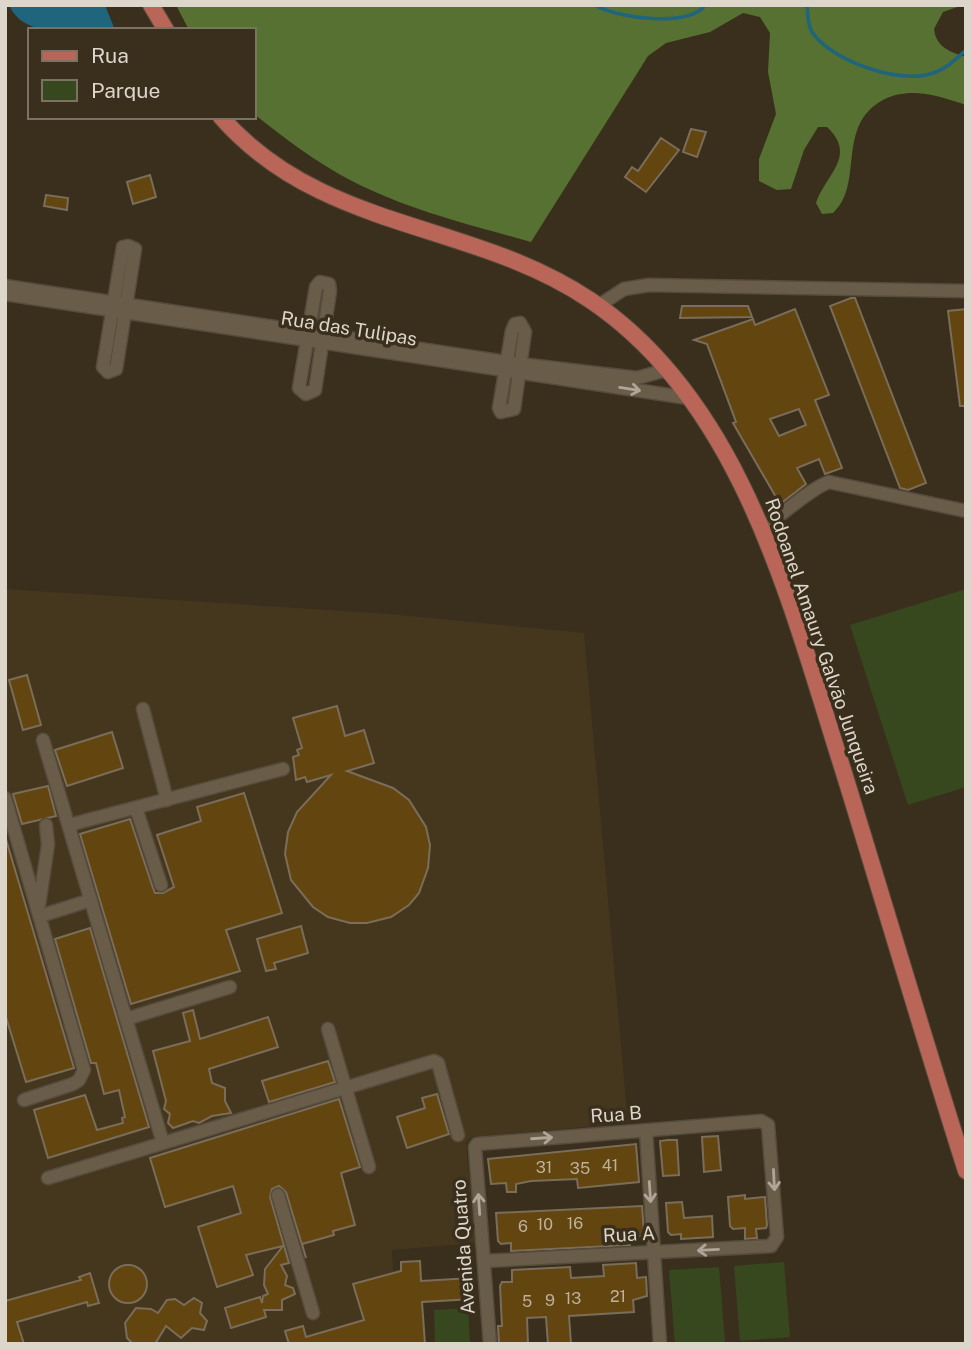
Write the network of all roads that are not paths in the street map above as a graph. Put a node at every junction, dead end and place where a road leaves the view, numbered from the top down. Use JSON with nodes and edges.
{"nodes":[{"id":1,"x":151,"y":5,"type":"edge"},
{"id":2,"x":165,"y":28,"type":"edge"},
{"id":3,"x":223,"y":119,"type":"edge"},
{"id":4,"x":131,"y":252,"type":"dead end"},
{"id":5,"x":5,"y":286,"type":"edge"},
{"id":6,"x":966,"y":291,"type":"edge"},
{"id":7,"x":5,"y":294,"type":"edge"},
{"id":8,"x":598,"y":306,"type":"junction"},
{"id":9,"x":119,"y":307,"type":"junction"},
{"id":10,"x":307,"y":336,"type":"junction"},
{"id":11,"x":323,"y":338,"type":"junction"},
{"id":12,"x":505,"y":367,"type":"junction"},
{"id":13,"x":519,"y":368,"type":"junction"},
{"id":14,"x":666,"y":370,"type":"junction"},
{"id":15,"x":688,"y":398,"type":"junction"},
{"id":16,"x":966,"y":512,"type":"edge"},
{"id":17,"x":762,"y":528,"type":"junction"},
{"id":18,"x":143,"y":709,"type":"dead end"},
{"id":19,"x":43,"y":740,"type":"dead end"},
{"id":20,"x":283,"y":769,"type":"dead end"},
{"id":21,"x":5,"y":798,"type":"edge"},
{"id":22,"x":167,"y":800,"type":"junction"},
{"id":23,"x":136,"y":808,"type":"junction"},
{"id":24,"x":46,"y":825,"type":"dead end"},
{"id":25,"x":69,"y":825,"type":"junction"},
{"id":26,"x":161,"y":885,"type":"dead end"},
{"id":27,"x":91,"y":900,"type":"junction"},
{"id":28,"x":39,"y":913,"type":"junction"},
{"id":29,"x":230,"y":987,"type":"dead end"},
{"id":30,"x":126,"y":1019,"type":"junction"},
{"id":31,"x":328,"y":1029,"type":"dead end"},
{"id":32,"x":344,"y":1088,"type":"junction"},
{"id":33,"x":24,"y":1100,"type":"dead end"},
{"id":34,"x":646,"y":1131,"type":"junction"},
{"id":35,"x":458,"y":1135,"type":"dead end"},
{"id":36,"x":163,"y":1143,"type":"junction"},
{"id":37,"x":475,"y":1147,"type":"joint"},
{"id":38,"x":369,"y":1167,"type":"dead end"},
{"id":39,"x":966,"y":1171,"type":"edge"},
{"id":40,"x":48,"y":1178,"type":"dead end"},
{"id":41,"x":278,"y":1195,"type":"dead end"},
{"id":42,"x":775,"y":1243,"type":"joint"},
{"id":43,"x":654,"y":1252,"type":"junction"},
{"id":44,"x":484,"y":1261,"type":"junction"},
{"id":45,"x":313,"y":1314,"type":"dead end"},
{"id":46,"x":490,"y":1344,"type":"edge"},
{"id":47,"x":660,"y":1344,"type":"edge"}],
"edges":[{"from":1,"to":2,"type":"main road"},
{"from":3,"to":8,"type":"main road","name":"Rodoanel Amaury Galvão Junqueira"},
{"from":4,"to":9,"type":"street"},
{"from":5,"to":9,"type":"street","name":"Rua das Tulipas"},
{"from":6,"to":8,"type":"street"},
{"from":7,"to":9,"type":"street","name":"Rua das Tulipas"},
{"from":8,"to":14,"type":"main road","name":"Rodoanel Amaury Galvão Junqueira"},
{"from":9,"to":10,"type":"street","name":"Rua das Tulipas"},
{"from":10,"to":11,"type":"street","name":"Rua das Tulipas"},
{"from":10,"to":11,"type":"street"},
{"from":10,"to":11,"type":"street"},
{"from":11,"to":12,"type":"street","name":"Rua das Tulipas"},
{"from":12,"to":13,"type":"street","name":"Rua das Tulipas"},
{"from":12,"to":13,"type":"street"},
{"from":12,"to":13,"type":"street"},
{"from":13,"to":14,"type":"street","name":"Rua das Tulipas"},
{"from":13,"to":15,"type":"street","name":"Rua das Tulipas","one_way":true},
{"from":14,"to":15,"type":"main road","name":"Rodoanel Amaury Galvão Junqueira"},
{"from":15,"to":17,"type":"main road","name":"Rodoanel Amaury Galvão Junqueira"},
{"from":16,"to":17,"type":"street"},
{"from":17,"to":39,"type":"main road","name":"Rodoanel Amaury Galvão Junqueira"},
{"from":18,"to":22,"type":"street"},
{"from":19,"to":25,"type":"street"},
{"from":20,"to":22,"type":"street"},
{"from":21,"to":28,"type":"street"},
{"from":22,"to":23,"type":"street"},
{"from":23,"to":25,"type":"street"},
{"from":23,"to":26,"type":"street"},
{"from":24,"to":28,"type":"street"},
{"from":25,"to":27,"type":"street"},
{"from":27,"to":28,"type":"street"},
{"from":27,"to":30,"type":"street"},
{"from":28,"to":33,"type":"street"},
{"from":29,"to":30,"type":"street"},
{"from":30,"to":36,"type":"street"},
{"from":31,"to":32,"type":"street"},
{"from":32,"to":35,"type":"street"},
{"from":32,"to":36,"type":"street"},
{"from":32,"to":38,"type":"street"},
{"from":37,"to":34,"type":"street","name":"Rua B","one_way":true},
{"from":34,"to":42,"type":"street","name":"Rua B","one_way":true},
{"from":34,"to":43,"type":"street","one_way":true},
{"from":36,"to":40,"type":"street"},
{"from":44,"to":37,"type":"street","name":"Avenida Quatro","one_way":true},
{"from":41,"to":45,"type":"street"},
{"from":42,"to":43,"type":"street","name":"Rua A","one_way":true},
{"from":43,"to":44,"type":"street","name":"Rua A"},
{"from":43,"to":47,"type":"street"},
{"from":44,"to":46,"type":"street","name":"Avenida Quatro"}]}
